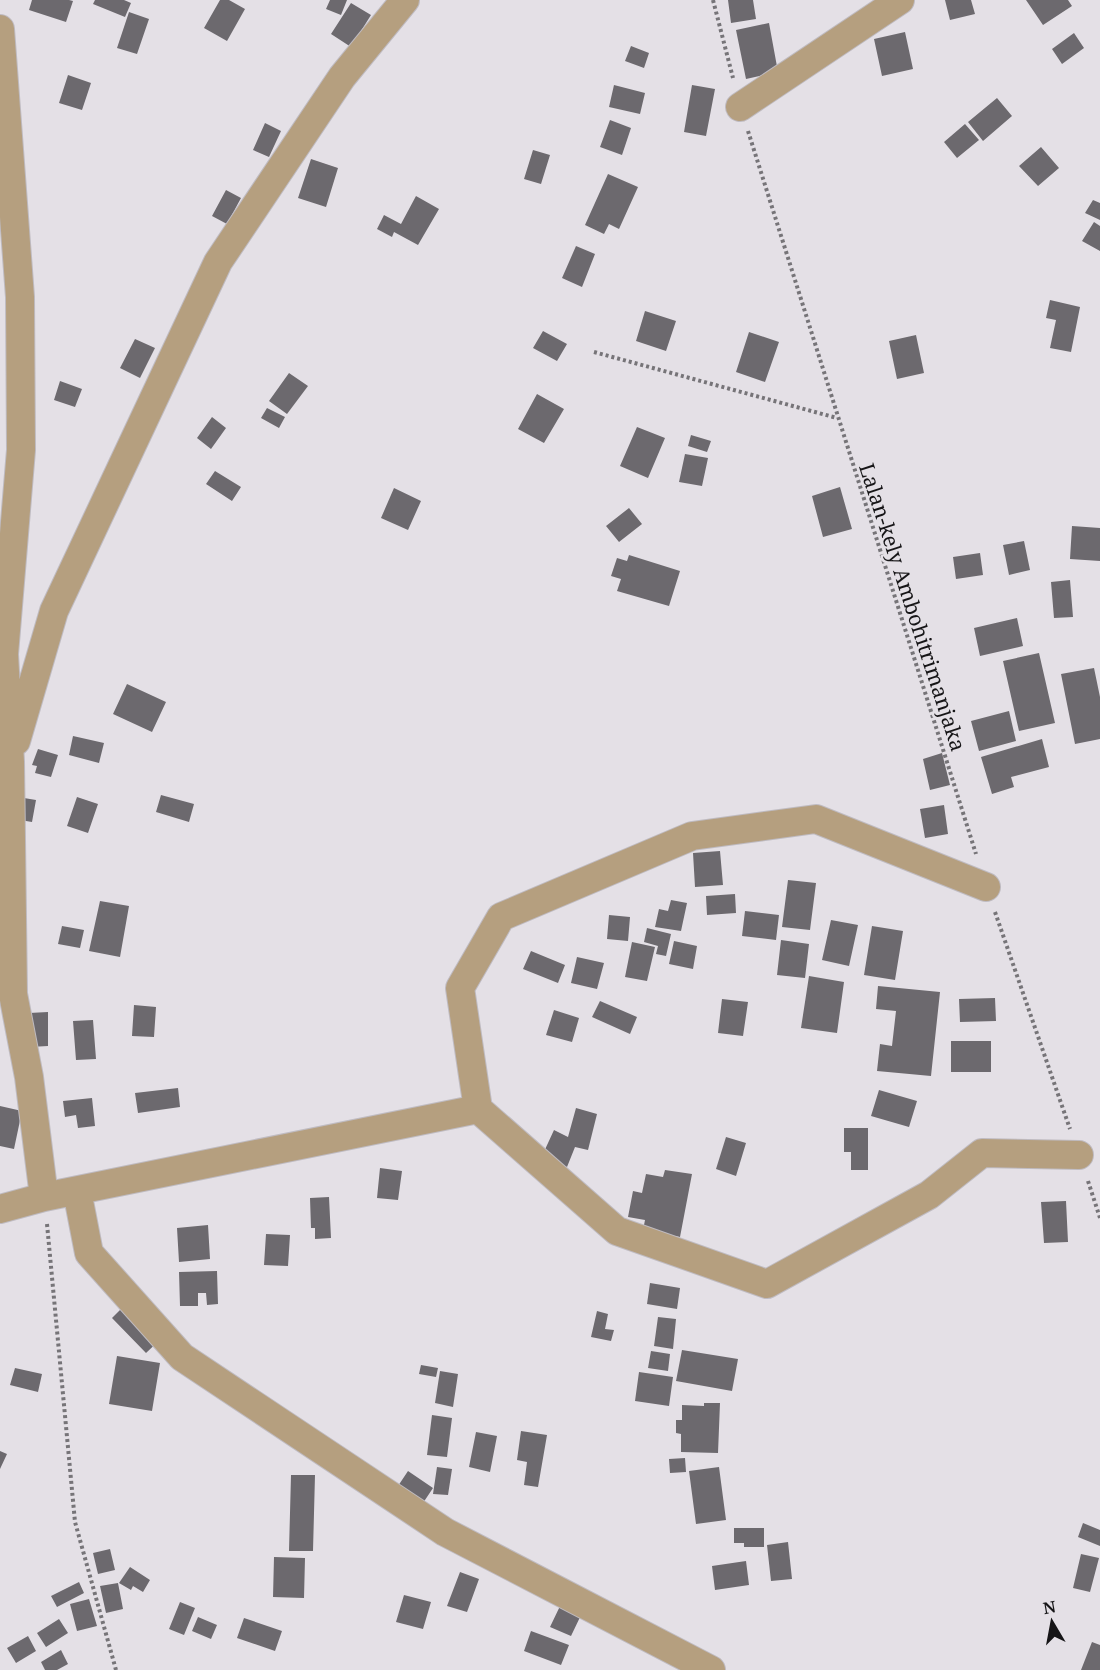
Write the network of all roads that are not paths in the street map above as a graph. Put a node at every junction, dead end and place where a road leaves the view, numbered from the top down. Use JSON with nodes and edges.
{"nodes":[{"id":1,"x":405,"y":0,"type":"edge"},
{"id":2,"x":900,"y":0,"type":"edge"},
{"id":3,"x":0,"y":29,"type":"edge"},
{"id":4,"x":740,"y":107,"type":"road end"},
{"id":5,"x":10,"y":444,"type":"edge"},
{"id":6,"x":2,"y":654,"type":"edge"},
{"id":7,"x":10,"y":762,"type":"junction"},
{"id":8,"x":986,"y":887,"type":"road end"},
{"id":9,"x":6,"y":994,"type":"edge"},
{"id":10,"x":478,"y":1109,"type":"junction"},
{"id":11,"x":1078,"y":1155,"type":"road end"},
{"id":12,"x":77,"y":1191,"type":"junction"},
{"id":13,"x":44,"y":1197,"type":"junction"},
{"id":14,"x":0,"y":1209,"type":"edge"},
{"id":15,"x":711,"y":1670,"type":"edge"}],
"edges":[{"from":1,"to":7,"type":"street"},
{"from":2,"to":4,"type":"street"},
{"from":3,"to":5,"type":"street"},
{"from":5,"to":6,"type":"street"},
{"from":6,"to":7,"type":"street"},
{"from":7,"to":9,"type":"street"},
{"from":8,"to":10,"type":"street"},
{"from":9,"to":13,"type":"street"},
{"from":10,"to":11,"type":"street"},
{"from":10,"to":12,"type":"street"},
{"from":12,"to":13,"type":"street"},
{"from":12,"to":15,"type":"street"},
{"from":13,"to":14,"type":"street"}]}
